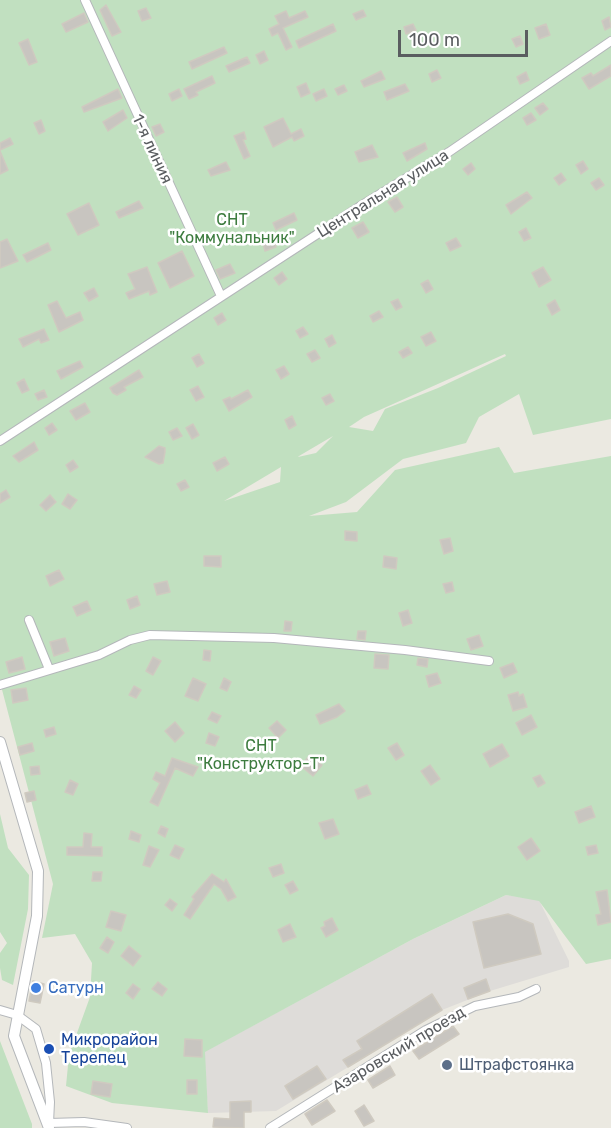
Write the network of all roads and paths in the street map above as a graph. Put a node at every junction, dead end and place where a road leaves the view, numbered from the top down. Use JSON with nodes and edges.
{"nodes":[{"id":1,"x":85,"y":0,"type":"edge"},
{"id":2,"x":611,"y":41,"type":"edge"},
{"id":3,"x":221,"y":296,"type":"junction"},
{"id":4,"x":0,"y":441,"type":"edge"},
{"id":5,"x":29,"y":620,"type":"dead end"},
{"id":6,"x":489,"y":661,"type":"dead end"},
{"id":7,"x":49,"y":669,"type":"junction"},
{"id":8,"x":0,"y":685,"type":"edge"},
{"id":9,"x":0,"y":742,"type":"edge"},
{"id":10,"x":536,"y":989,"type":"dead end"},
{"id":11,"x":0,"y":1010,"type":"edge"},
{"id":12,"x":17,"y":1015,"type":"junction"},
{"id":13,"x":49,"y":1126,"type":"edge"},
{"id":14,"x":127,"y":1128,"type":"edge"},
{"id":15,"x":270,"y":1128,"type":"edge"}],
"edges":[{"from":1,"to":3,"type":"street","name":"1-я линия"},
{"from":2,"to":3,"type":"street","name":"Центральная улица"},
{"from":3,"to":4,"type":"street","name":"Центральная улица"},
{"from":5,"to":7,"type":"street"},
{"from":6,"to":7,"type":"street"},
{"from":7,"to":8,"type":"street"},
{"from":9,"to":12,"type":"street"},
{"from":10,"to":15,"type":"street","name":"Азаровский проезд"},
{"from":11,"to":12,"type":"street"},
{"from":12,"to":13,"type":"street"},
{"from":12,"to":13,"type":"street"},
{"from":13,"to":14,"type":"street"}]}
